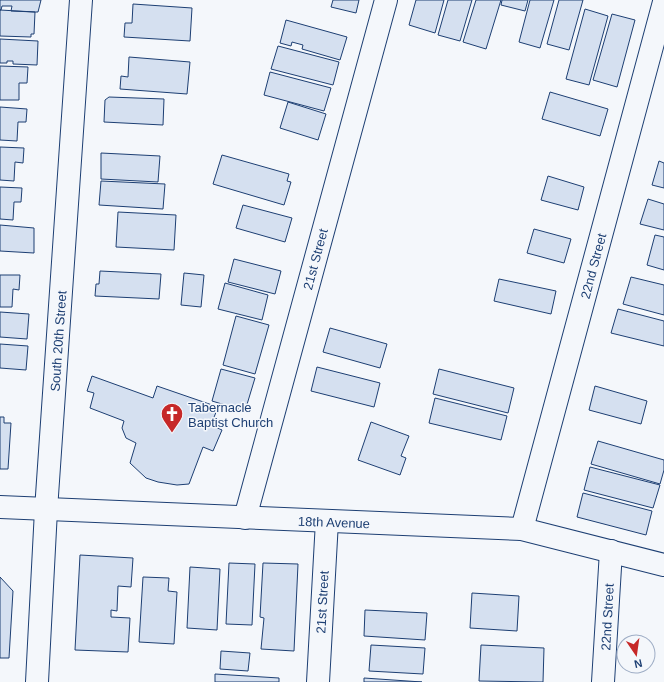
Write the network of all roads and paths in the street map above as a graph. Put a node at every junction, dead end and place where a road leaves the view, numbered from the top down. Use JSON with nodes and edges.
{"nodes":[{"id":1,"x":81,"y":0,"type":"edge"},
{"id":2,"x":386,"y":0,"type":"edge"},
{"id":3,"x":664,"y":2,"type":"edge"},
{"id":4,"x":0,"y":507,"type":"edge"},
{"id":5,"x":46,"y":510,"type":"junction"},
{"id":6,"x":245,"y":518,"type":"junction"},
{"id":7,"x":327,"y":521,"type":"junction"},
{"id":8,"x":522,"y":529,"type":"junction"},
{"id":9,"x":611,"y":551,"type":"junction"},
{"id":10,"x":664,"y":565,"type":"edge"},
{"id":11,"x":37,"y":682,"type":"edge"},
{"id":12,"x":318,"y":682,"type":"edge"},
{"id":13,"x":603,"y":682,"type":"edge"}],
"edges":[{"from":1,"to":5,"type":"street","name":"South 20th Street"},
{"from":2,"to":6,"type":"street","name":"21st Street"},
{"from":3,"to":8,"type":"street","name":"22nd Street"},
{"from":4,"to":5,"type":"street","name":"18th Avenue"},
{"from":5,"to":6,"type":"street","name":"18th Avenue"},
{"from":5,"to":11,"type":"street","name":"South 20th Street"},
{"from":6,"to":7,"type":"street","name":"18th Avenue"},
{"from":7,"to":8,"type":"street","name":"18th Avenue"},
{"from":7,"to":12,"type":"street","name":"21st Street"},
{"from":8,"to":9,"type":"street","name":"18th Avenue"},
{"from":9,"to":10,"type":"street","name":"18th Avenue"},
{"from":9,"to":13,"type":"street","name":"22nd Street"}]}
